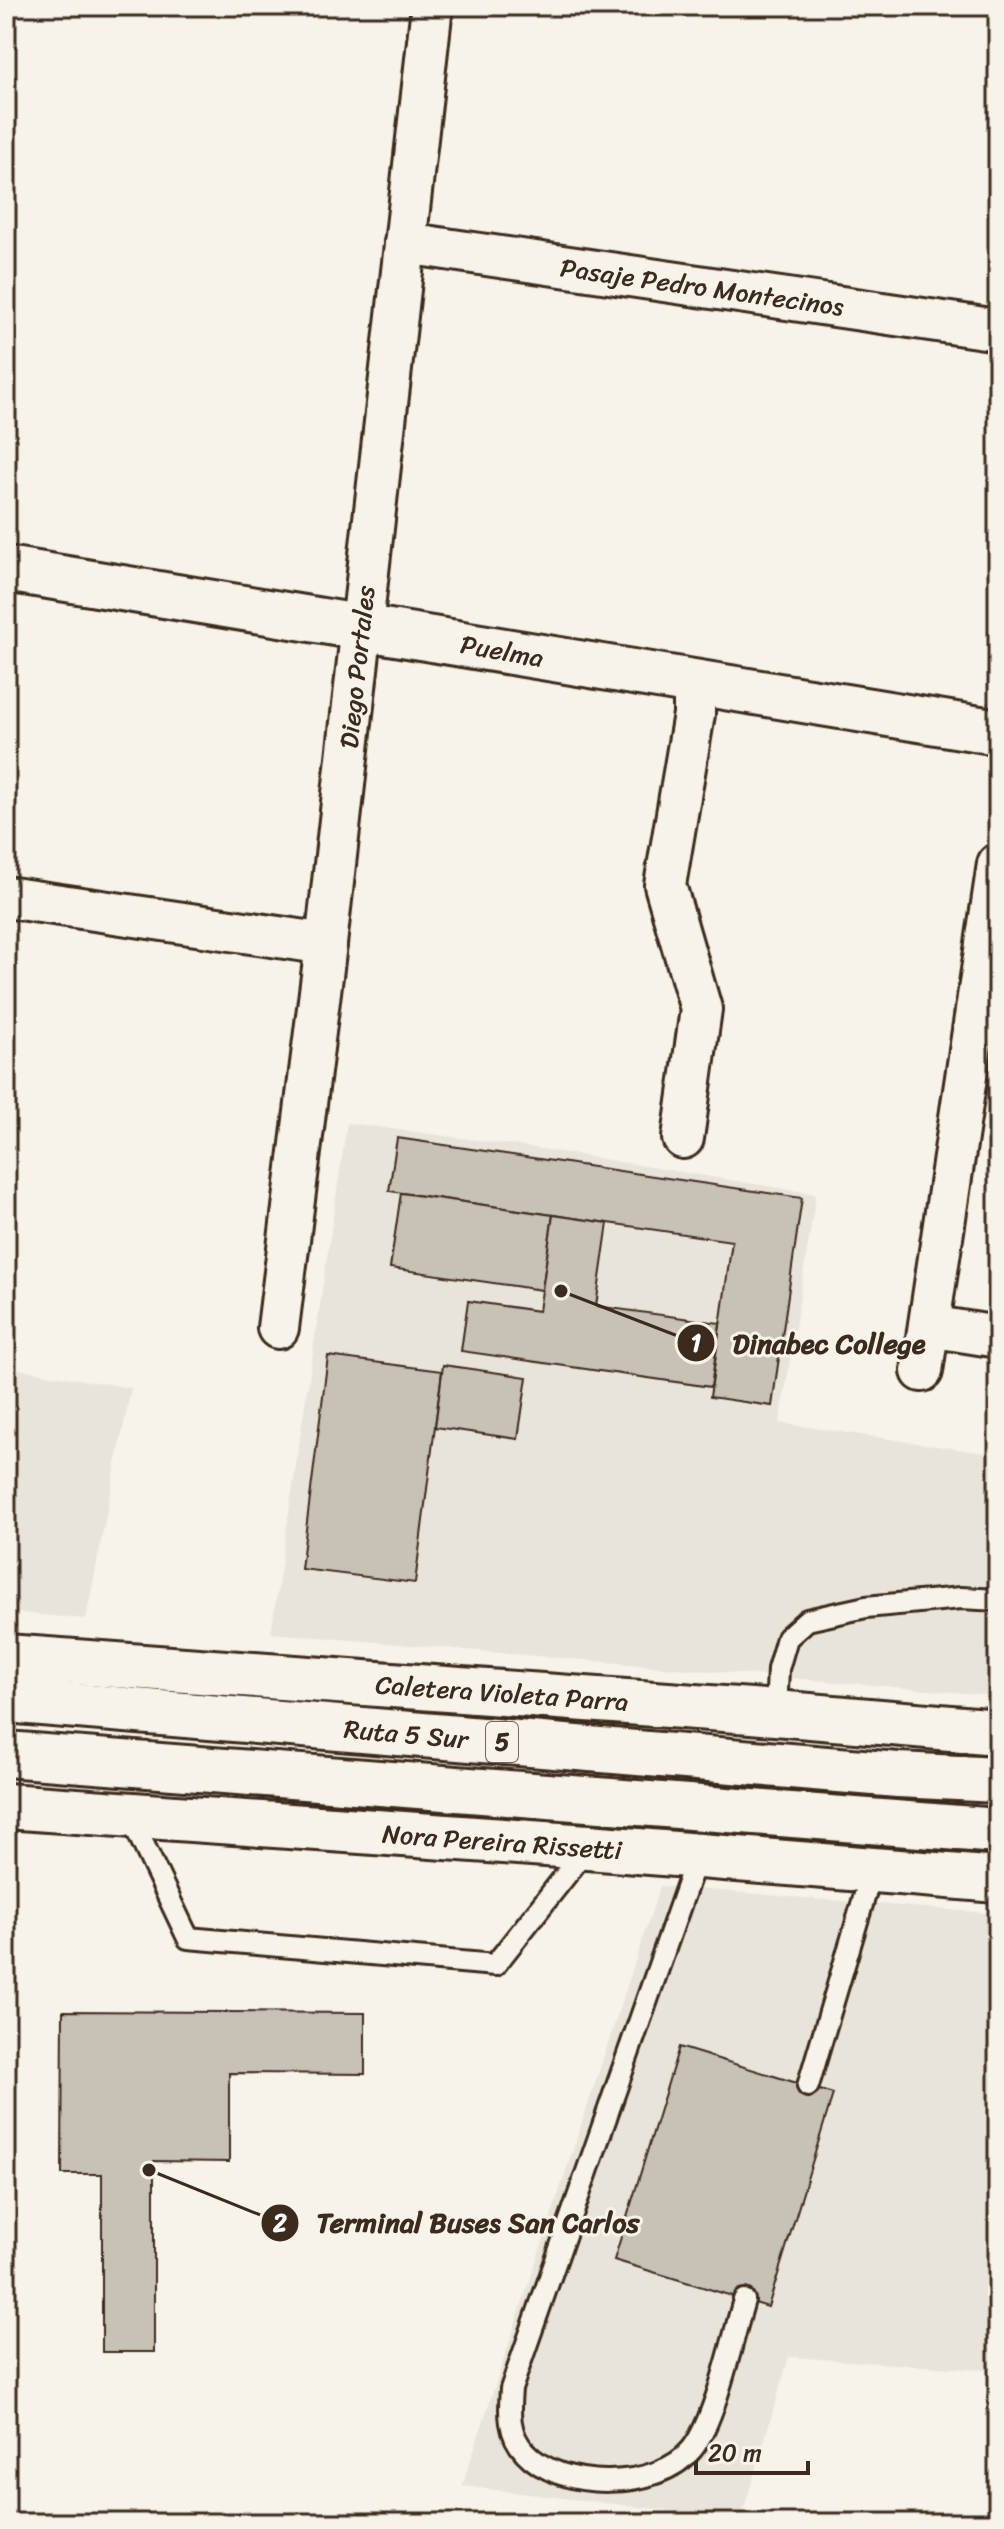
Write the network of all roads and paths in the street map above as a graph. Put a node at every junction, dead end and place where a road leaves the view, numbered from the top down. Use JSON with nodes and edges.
{"nodes":[{"id":1,"x":432,"y":6,"type":"edge"},
{"id":2,"x":405,"y":243,"type":"junction"},
{"id":3,"x":998,"y":330,"type":"edge"},
{"id":4,"x":6,"y":569,"type":"edge"},
{"id":5,"x":361,"y":627,"type":"junction"},
{"id":6,"x":694,"y":684,"type":"junction"},
{"id":7,"x":998,"y":732,"type":"edge"},
{"id":8,"x":998,"y":864,"type":"edge"},
{"id":9,"x":6,"y":897,"type":"edge"},
{"id":10,"x":326,"y":944,"type":"junction"},
{"id":11,"x":683,"y":1138,"type":"dead end"},
{"id":12,"x":929,"y":1326,"type":"junction"},
{"id":13,"x":278,"y":1328,"type":"dead end"},
{"id":14,"x":998,"y":1337,"type":"edge"},
{"id":15,"x":922,"y":1371,"type":"dead end"},
{"id":16,"x":998,"y":1600,"type":"edge"},
{"id":17,"x":6,"y":1657,"type":"edge"},
{"id":18,"x":6,"y":1700,"type":"edge"},
{"id":19,"x":776,"y":1713,"type":"junction"},
{"id":20,"x":998,"y":1732,"type":"edge"},
{"id":21,"x":6,"y":1754,"type":"edge"},
{"id":22,"x":998,"y":1780,"type":"edge"},
{"id":23,"x":6,"y":1806,"type":"edge"},
{"id":24,"x":130,"y":1816,"type":"junction"},
{"id":25,"x":998,"y":1831,"type":"edge"},
{"id":26,"x":588,"y":1847,"type":"junction"},
{"id":27,"x":697,"y":1857,"type":"junction"},
{"id":28,"x":872,"y":1871,"type":"junction"},
{"id":29,"x":998,"y":1880,"type":"edge"},
{"id":30,"x":808,"y":2086,"type":"dead end"},
{"id":31,"x":744,"y":2300,"type":"dead end"}],
"edges":[{"from":1,"to":2,"type":"street","name":"Diego Portales"},
{"from":2,"to":3,"type":"street","name":"Pasaje Pedro Montecinos"},
{"from":2,"to":5,"type":"street","name":"Diego Portales"},
{"from":4,"to":5,"type":"main road","name":"Puelma"},
{"from":5,"to":6,"type":"main road","name":"Puelma"},
{"from":5,"to":10,"type":"street","name":"Diego Portales"},
{"from":6,"to":7,"type":"main road","name":"Puelma"},
{"from":6,"to":11,"type":"street"},
{"from":8,"to":12,"type":"street"},
{"from":9,"to":10,"type":"street"},
{"from":10,"to":13,"type":"street","name":"Diego Portales"},
{"from":12,"to":14,"type":"street"},
{"from":12,"to":15,"type":"street"},
{"from":16,"to":19,"type":"lane"},
{"from":17,"to":19,"type":"main road","name":"Caletera Violeta Parra"},
{"from":18,"to":22,"type":"main road","name":"Ruta 5 Sur","number":"5"},
{"from":19,"to":20,"type":"main road","name":"Caletera Violeta Parra"},
{"from":21,"to":25,"type":"main road","name":"Ruta 5 Sur","number":"5"},
{"from":23,"to":24,"type":"main road","name":"Nora Pereira Rissetti"},
{"from":24,"to":26,"type":"main road","name":"Nora Pereira Rissetti"},
{"from":24,"to":26,"type":"lane"},
{"from":26,"to":27,"type":"main road","name":"Nora Pereira Rissetti"},
{"from":27,"to":28,"type":"main road","name":"Nora Pereira Rissetti"},
{"from":27,"to":31,"type":"lane"},
{"from":28,"to":29,"type":"main road","name":"Nora Pereira Rissetti"},
{"from":28,"to":30,"type":"lane"}]}
